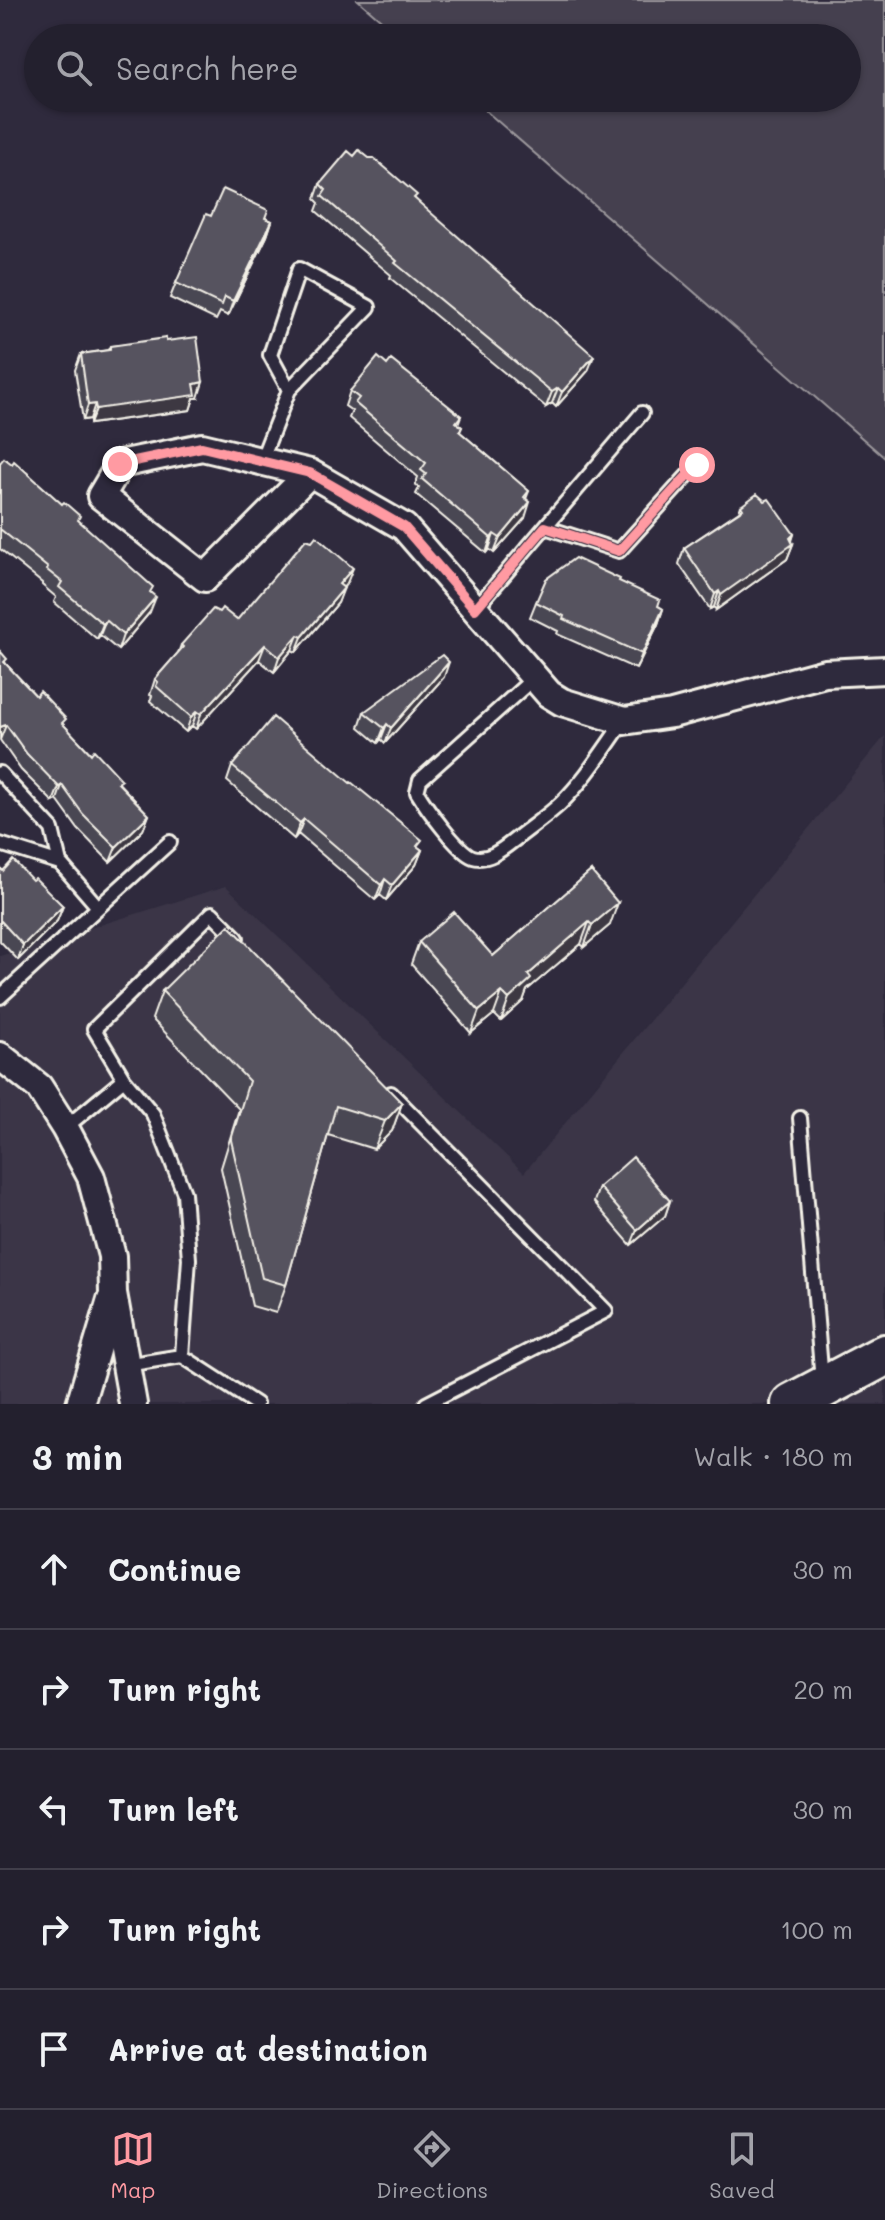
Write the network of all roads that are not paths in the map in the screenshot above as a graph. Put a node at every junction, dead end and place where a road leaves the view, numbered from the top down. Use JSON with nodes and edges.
{"nodes":[{"id":1,"x":289,"y":390,"type":"junction"},
{"id":2,"x":642,"y":413,"type":"dead end"},
{"id":3,"x":261,"y":461,"type":"junction"},
{"id":4,"x":697,"y":465,"type":"dead end"},
{"id":5,"x":310,"y":473,"type":"junction"},
{"id":6,"x":545,"y":527,"type":"junction"},
{"id":7,"x":475,"y":609,"type":"junction"},
{"id":8,"x":885,"y":670,"type":"edge"},
{"id":9,"x":535,"y":677,"type":"junction"},
{"id":10,"x":624,"y":721,"type":"junction"},
{"id":11,"x":0,"y":773,"type":"edge"},
{"id":12,"x":170,"y":842,"type":"dead end"},
{"id":13,"x":0,"y":844,"type":"edge"},
{"id":14,"x":60,"y":863,"type":"junction"},
{"id":15,"x":98,"y":907,"type":"junction"},
{"id":16,"x":246,"y":946,"type":"edge"},
{"id":17,"x":0,"y":997,"type":"edge"},
{"id":18,"x":0,"y":1056,"type":"edge"},
{"id":19,"x":124,"y":1079,"type":"junction"},
{"id":20,"x":379,"y":1081,"type":"edge"},
{"id":21,"x":800,"y":1118,"type":"dead end"},
{"id":22,"x":65,"y":1128,"type":"junction"},
{"id":23,"x":113,"y":1293,"type":"junction"},
{"id":24,"x":885,"y":1355,"type":"edge"},
{"id":25,"x":182,"y":1356,"type":"junction"},
{"id":26,"x":126,"y":1365,"type":"junction"},
{"id":27,"x":808,"y":1396,"type":"edge"},
{"id":28,"x":80,"y":1404,"type":"edge"},
{"id":29,"x":133,"y":1404,"type":"edge"},
{"id":30,"x":256,"y":1404,"type":"edge"},
{"id":31,"x":426,"y":1404,"type":"edge"}],
"edges":[{"from":1,"to":1,"type":"lane"},
{"from":1,"to":3,"type":"lane"},
{"from":2,"to":6,"type":"lane"},
{"from":3,"to":5,"type":"street"},
{"from":3,"to":5,"type":"street"},
{"from":4,"to":6,"type":"lane"},
{"from":5,"to":7,"type":"street"},
{"from":6,"to":7,"type":"lane"},
{"from":7,"to":9,"type":"street"},
{"from":8,"to":10,"type":"street"},
{"from":9,"to":10,"type":"street"},
{"from":9,"to":10,"type":"lane"},
{"from":11,"to":14,"type":"lane"},
{"from":12,"to":15,"type":"lane"},
{"from":13,"to":14,"type":"lane"},
{"from":14,"to":15,"type":"lane"},
{"from":15,"to":17,"type":"lane"},
{"from":16,"to":19,"type":"lane"},
{"from":18,"to":22,"type":"street"},
{"from":19,"to":22,"type":"lane"},
{"from":19,"to":25,"type":"lane"},
{"from":20,"to":31,"type":"lane"},
{"from":21,"to":27,"type":"lane"},
{"from":22,"to":23,"type":"street"},
{"from":23,"to":26,"type":"street"},
{"from":23,"to":28,"type":"street"},
{"from":24,"to":27,"type":"main road"},
{"from":25,"to":26,"type":"lane"},
{"from":25,"to":30,"type":"lane"},
{"from":26,"to":29,"type":"street"}]}
